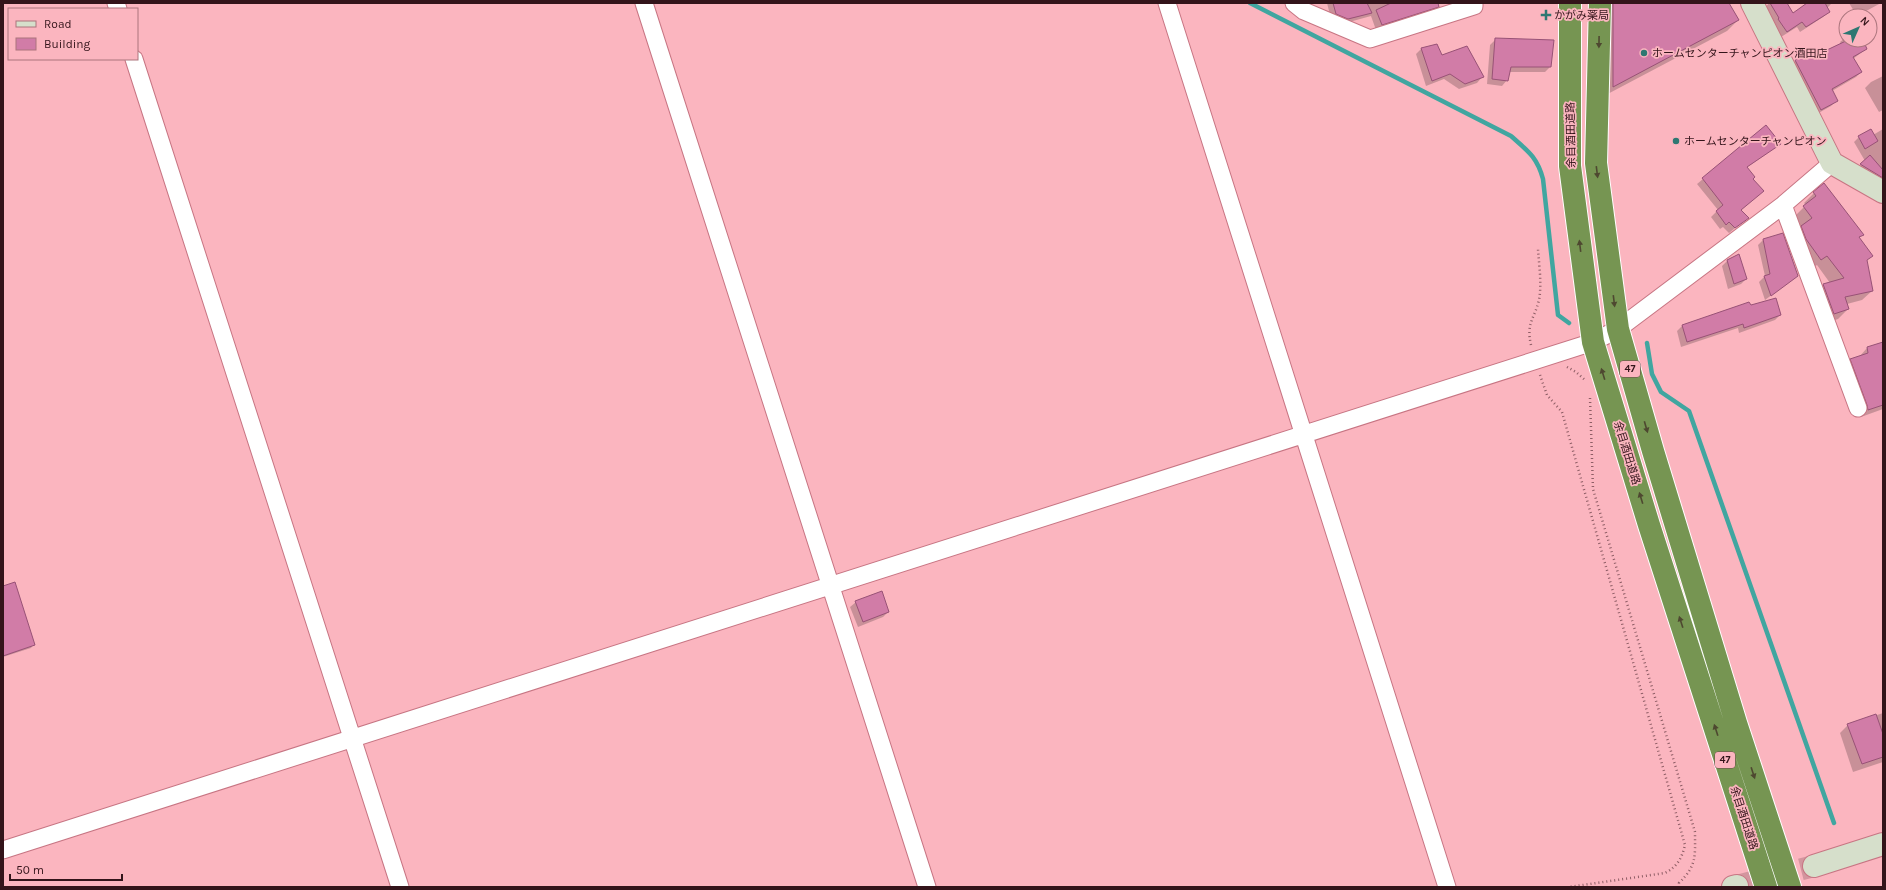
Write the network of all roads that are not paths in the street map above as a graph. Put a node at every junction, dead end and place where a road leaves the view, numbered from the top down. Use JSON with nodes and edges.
{"nodes":[{"id":1,"x":644,"y":3,"type":"edge"},
{"id":2,"x":1167,"y":3,"type":"edge"},
{"id":3,"x":1294,"y":3,"type":"edge"},
{"id":4,"x":1474,"y":3,"type":"edge"},
{"id":5,"x":1570,"y":3,"type":"edge"},
{"id":6,"x":1600,"y":3,"type":"edge"},
{"id":7,"x":1752,"y":3,"type":"edge"},
{"id":8,"x":134,"y":60,"type":"edge"},
{"id":9,"x":1832,"y":163,"type":"junction"},
{"id":10,"x":1883,"y":192,"type":"edge"},
{"id":11,"x":1783,"y":204,"type":"junction"},
{"id":12,"x":1618,"y":329,"type":"junction"},
{"id":13,"x":1593,"y":342,"type":"junction"},
{"id":14,"x":1858,"y":408,"type":"dead end"},
{"id":15,"x":1304,"y":434,"type":"junction"},
{"id":16,"x":830,"y":586,"type":"junction"},
{"id":17,"x":351,"y":738,"type":"junction"},
{"id":18,"x":1883,"y":844,"type":"edge"},
{"id":19,"x":3,"y":850,"type":"edge"},
{"id":20,"x":1778,"y":852,"type":"junction"},
{"id":21,"x":1758,"y":860,"type":"junction"},
{"id":22,"x":1814,"y":866,"type":"tunnel mouth"},
{"id":23,"x":400,"y":887,"type":"edge"},
{"id":24,"x":927,"y":887,"type":"edge"},
{"id":25,"x":1446,"y":887,"type":"edge"},
{"id":26,"x":1742,"y":887,"type":"edge"},
{"id":27,"x":1766,"y":887,"type":"edge"},
{"id":28,"x":1790,"y":887,"type":"edge"},
{"id":29,"x":1804,"y":887,"type":"edge"}],
"edges":[{"from":1,"to":16,"type":"street"},
{"from":2,"to":15,"type":"street"},
{"from":3,"to":4,"type":"street"},
{"from":13,"to":5,"type":"highway","name":"余目酒田道路","number":"47","one_way":true},
{"from":6,"to":12,"type":"highway","name":"余目酒田道路","number":"47","one_way":true},
{"from":7,"to":9,"type":"street"},
{"from":8,"to":17,"type":"street"},
{"from":9,"to":10,"type":"street"},
{"from":9,"to":11,"type":"street"},
{"from":11,"to":12,"type":"street"},
{"from":11,"to":14,"type":"street"},
{"from":12,"to":13,"type":"street"},
{"from":12,"to":20,"type":"highway","name":"余目酒田道路","number":"47","one_way":true},
{"from":13,"to":15,"type":"street"},
{"from":21,"to":13,"type":"highway","name":"余目酒田道路","number":"47","one_way":true},
{"from":15,"to":16,"type":"street"},
{"from":15,"to":25,"type":"street"},
{"from":16,"to":17,"type":"street"},
{"from":16,"to":24,"type":"street"},
{"from":17,"to":19,"type":"street"},
{"from":17,"to":23,"type":"street"},
{"from":18,"to":22,"type":"street"},
{"from":20,"to":28,"type":"highway","name":"余目酒田道路","number":"47"},
{"from":20,"to":29,"type":"highway"},
{"from":21,"to":26,"type":"highway"},
{"from":21,"to":27,"type":"highway","name":"余目酒田道路","number":"47"}]}
